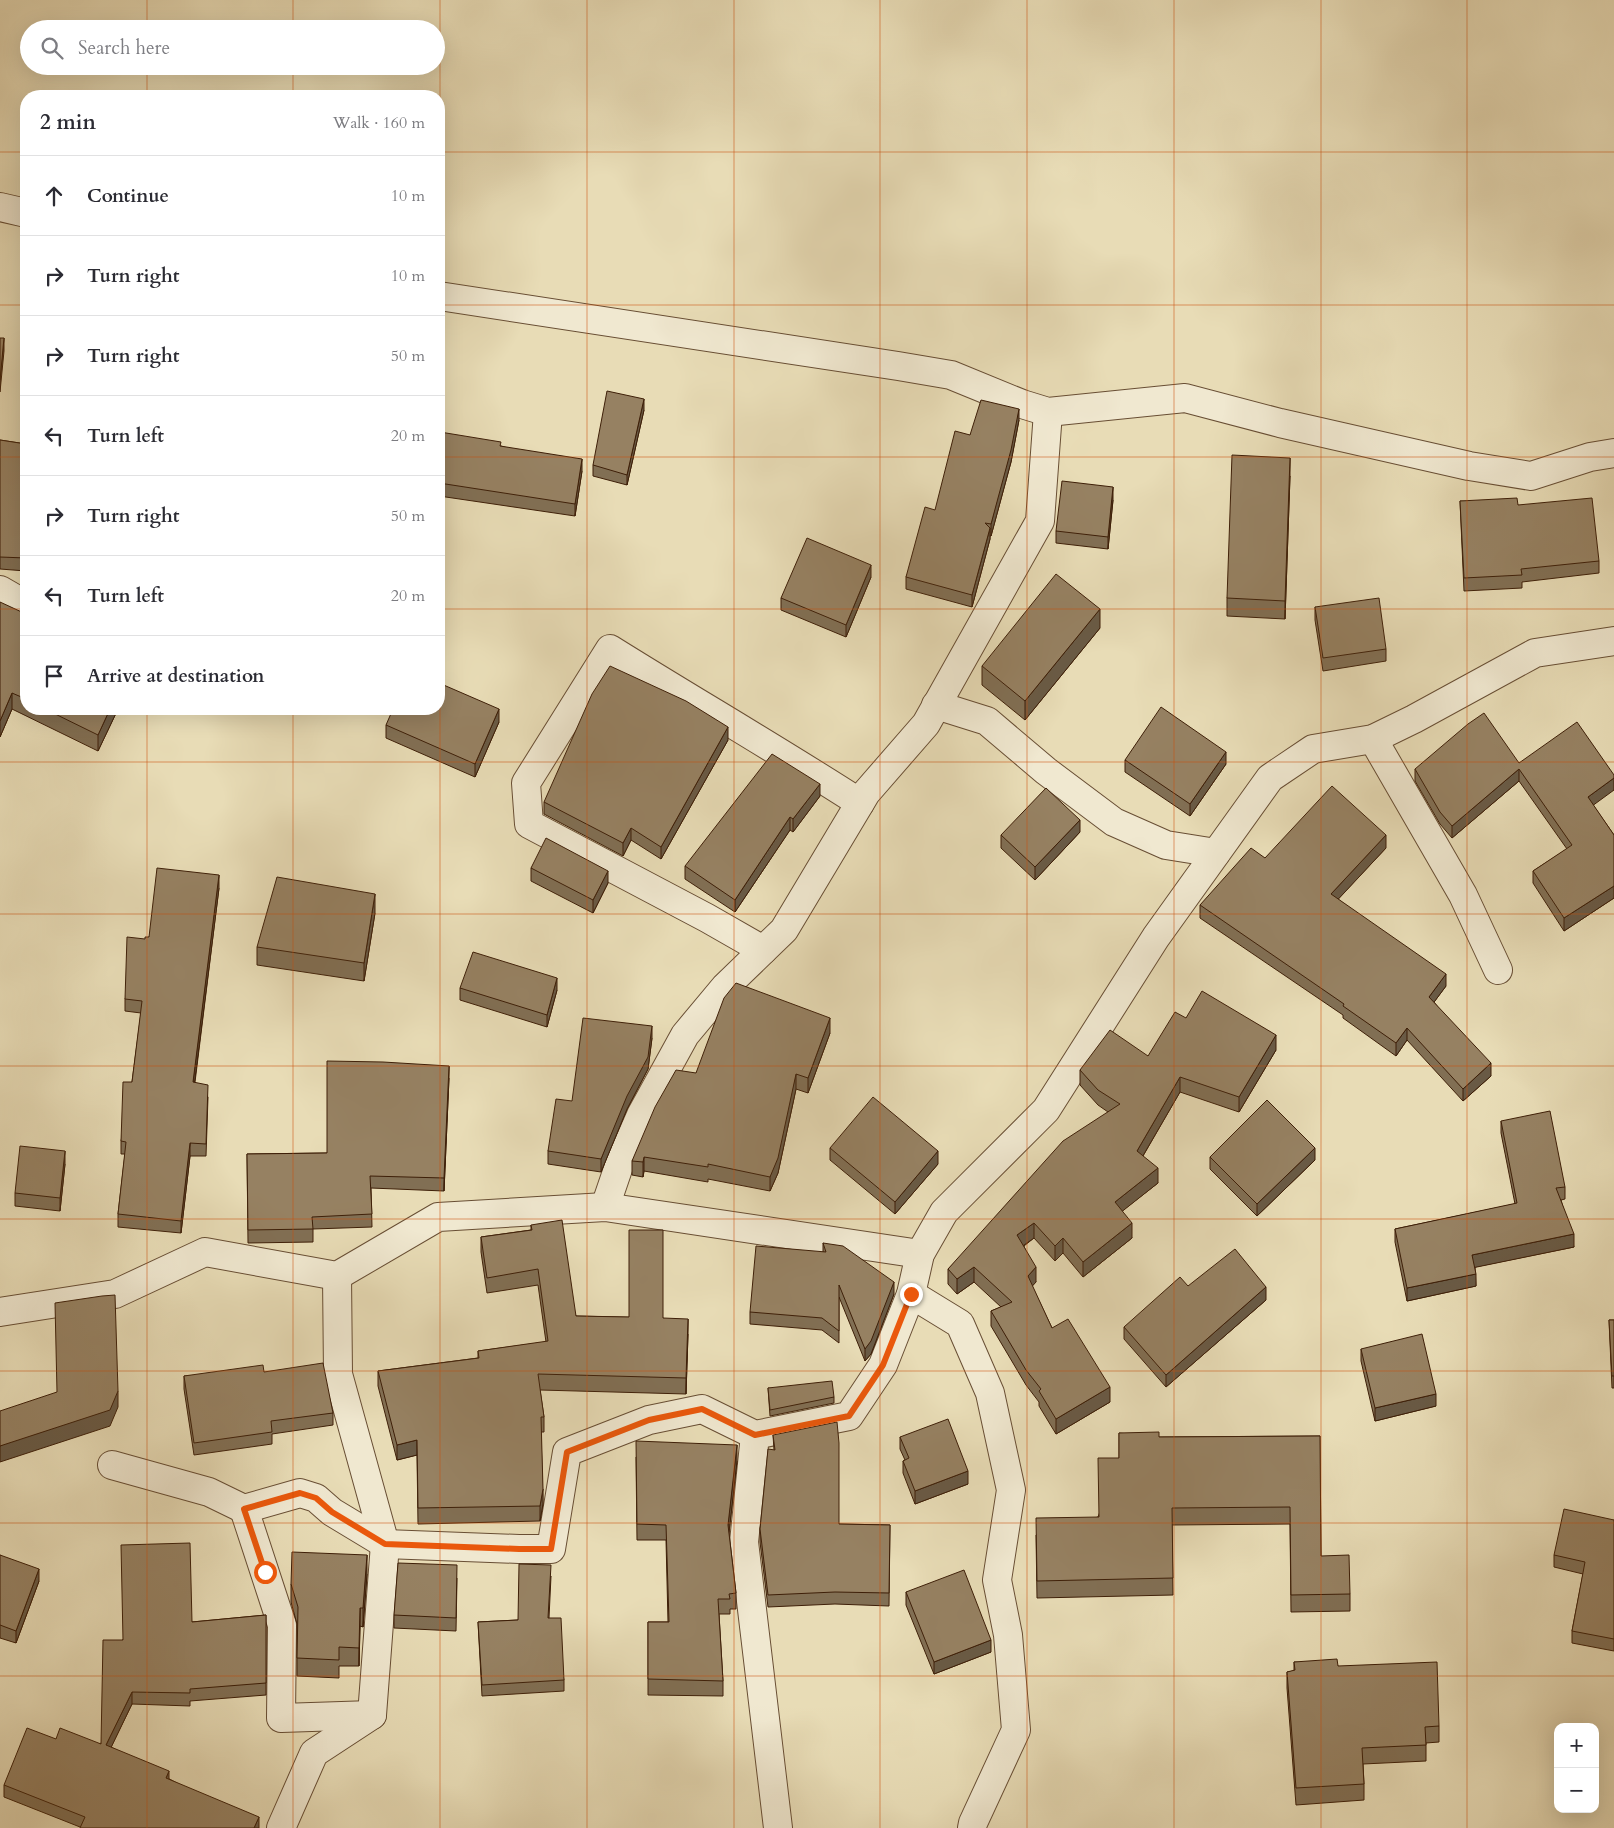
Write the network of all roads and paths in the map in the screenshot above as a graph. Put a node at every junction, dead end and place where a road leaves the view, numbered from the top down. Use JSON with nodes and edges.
{"nodes":[{"id":1,"x":0,"y":207,"type":"edge"},
{"id":2,"x":20,"y":212,"type":"edge"},
{"id":3,"x":445,"y":297,"type":"edge"},
{"id":4,"x":1048,"y":412,"type":"junction"},
{"id":5,"x":1614,"y":453,"type":"edge"},
{"id":6,"x":0,"y":590,"type":"edge"},
{"id":7,"x":20,"y":602,"type":"edge"},
{"id":8,"x":1614,"y":641,"type":"edge"},
{"id":9,"x":936,"y":705,"type":"junction"},
{"id":10,"x":1373,"y":739,"type":"junction"},
{"id":11,"x":860,"y":803,"type":"junction"},
{"id":12,"x":1216,"y":853,"type":"junction"},
{"id":13,"x":763,"y":950,"type":"junction"},
{"id":14,"x":1498,"y":970,"type":"dead end"},
{"id":15,"x":605,"y":1207,"type":"junction"},
{"id":16,"x":920,"y":1254,"type":"junction"},
{"id":17,"x":336,"y":1276,"type":"junction"},
{"id":18,"x":911,"y":1294,"type":"junction"},
{"id":19,"x":0,"y":1312,"type":"edge"},
{"id":20,"x":755,"y":1435,"type":"junction"},
{"id":21,"x":112,"y":1464,"type":"dead end"},
{"id":22,"x":244,"y":1509,"type":"junction"},
{"id":23,"x":385,"y":1544,"type":"junction"},
{"id":24,"x":372,"y":1715,"type":"junction"},
{"id":25,"x":281,"y":1828,"type":"edge"},
{"id":26,"x":778,"y":1828,"type":"edge"},
{"id":27,"x":972,"y":1828,"type":"edge"}],
"edges":[{"from":1,"to":2,"type":"street"},
{"from":3,"to":4,"type":"street"},
{"from":4,"to":5,"type":"street"},
{"from":4,"to":9,"type":"street"},
{"from":6,"to":7,"type":"street"},
{"from":8,"to":10,"type":"street"},
{"from":9,"to":11,"type":"street"},
{"from":9,"to":12,"type":"street"},
{"from":10,"to":12,"type":"street"},
{"from":10,"to":14,"type":"street"},
{"from":11,"to":13,"type":"street"},
{"from":11,"to":13,"type":"street"},
{"from":12,"to":16,"type":"street"},
{"from":13,"to":15,"type":"street"},
{"from":15,"to":16,"type":"street"},
{"from":15,"to":17,"type":"street"},
{"from":16,"to":18,"type":"street"},
{"from":17,"to":19,"type":"street"},
{"from":17,"to":23,"type":"street"},
{"from":18,"to":20,"type":"street"},
{"from":18,"to":27,"type":"street"},
{"from":20,"to":23,"type":"street"},
{"from":20,"to":26,"type":"street"},
{"from":21,"to":22,"type":"street"},
{"from":22,"to":23,"type":"street"},
{"from":22,"to":24,"type":"street"},
{"from":23,"to":24,"type":"street"},
{"from":24,"to":25,"type":"street"}]}
